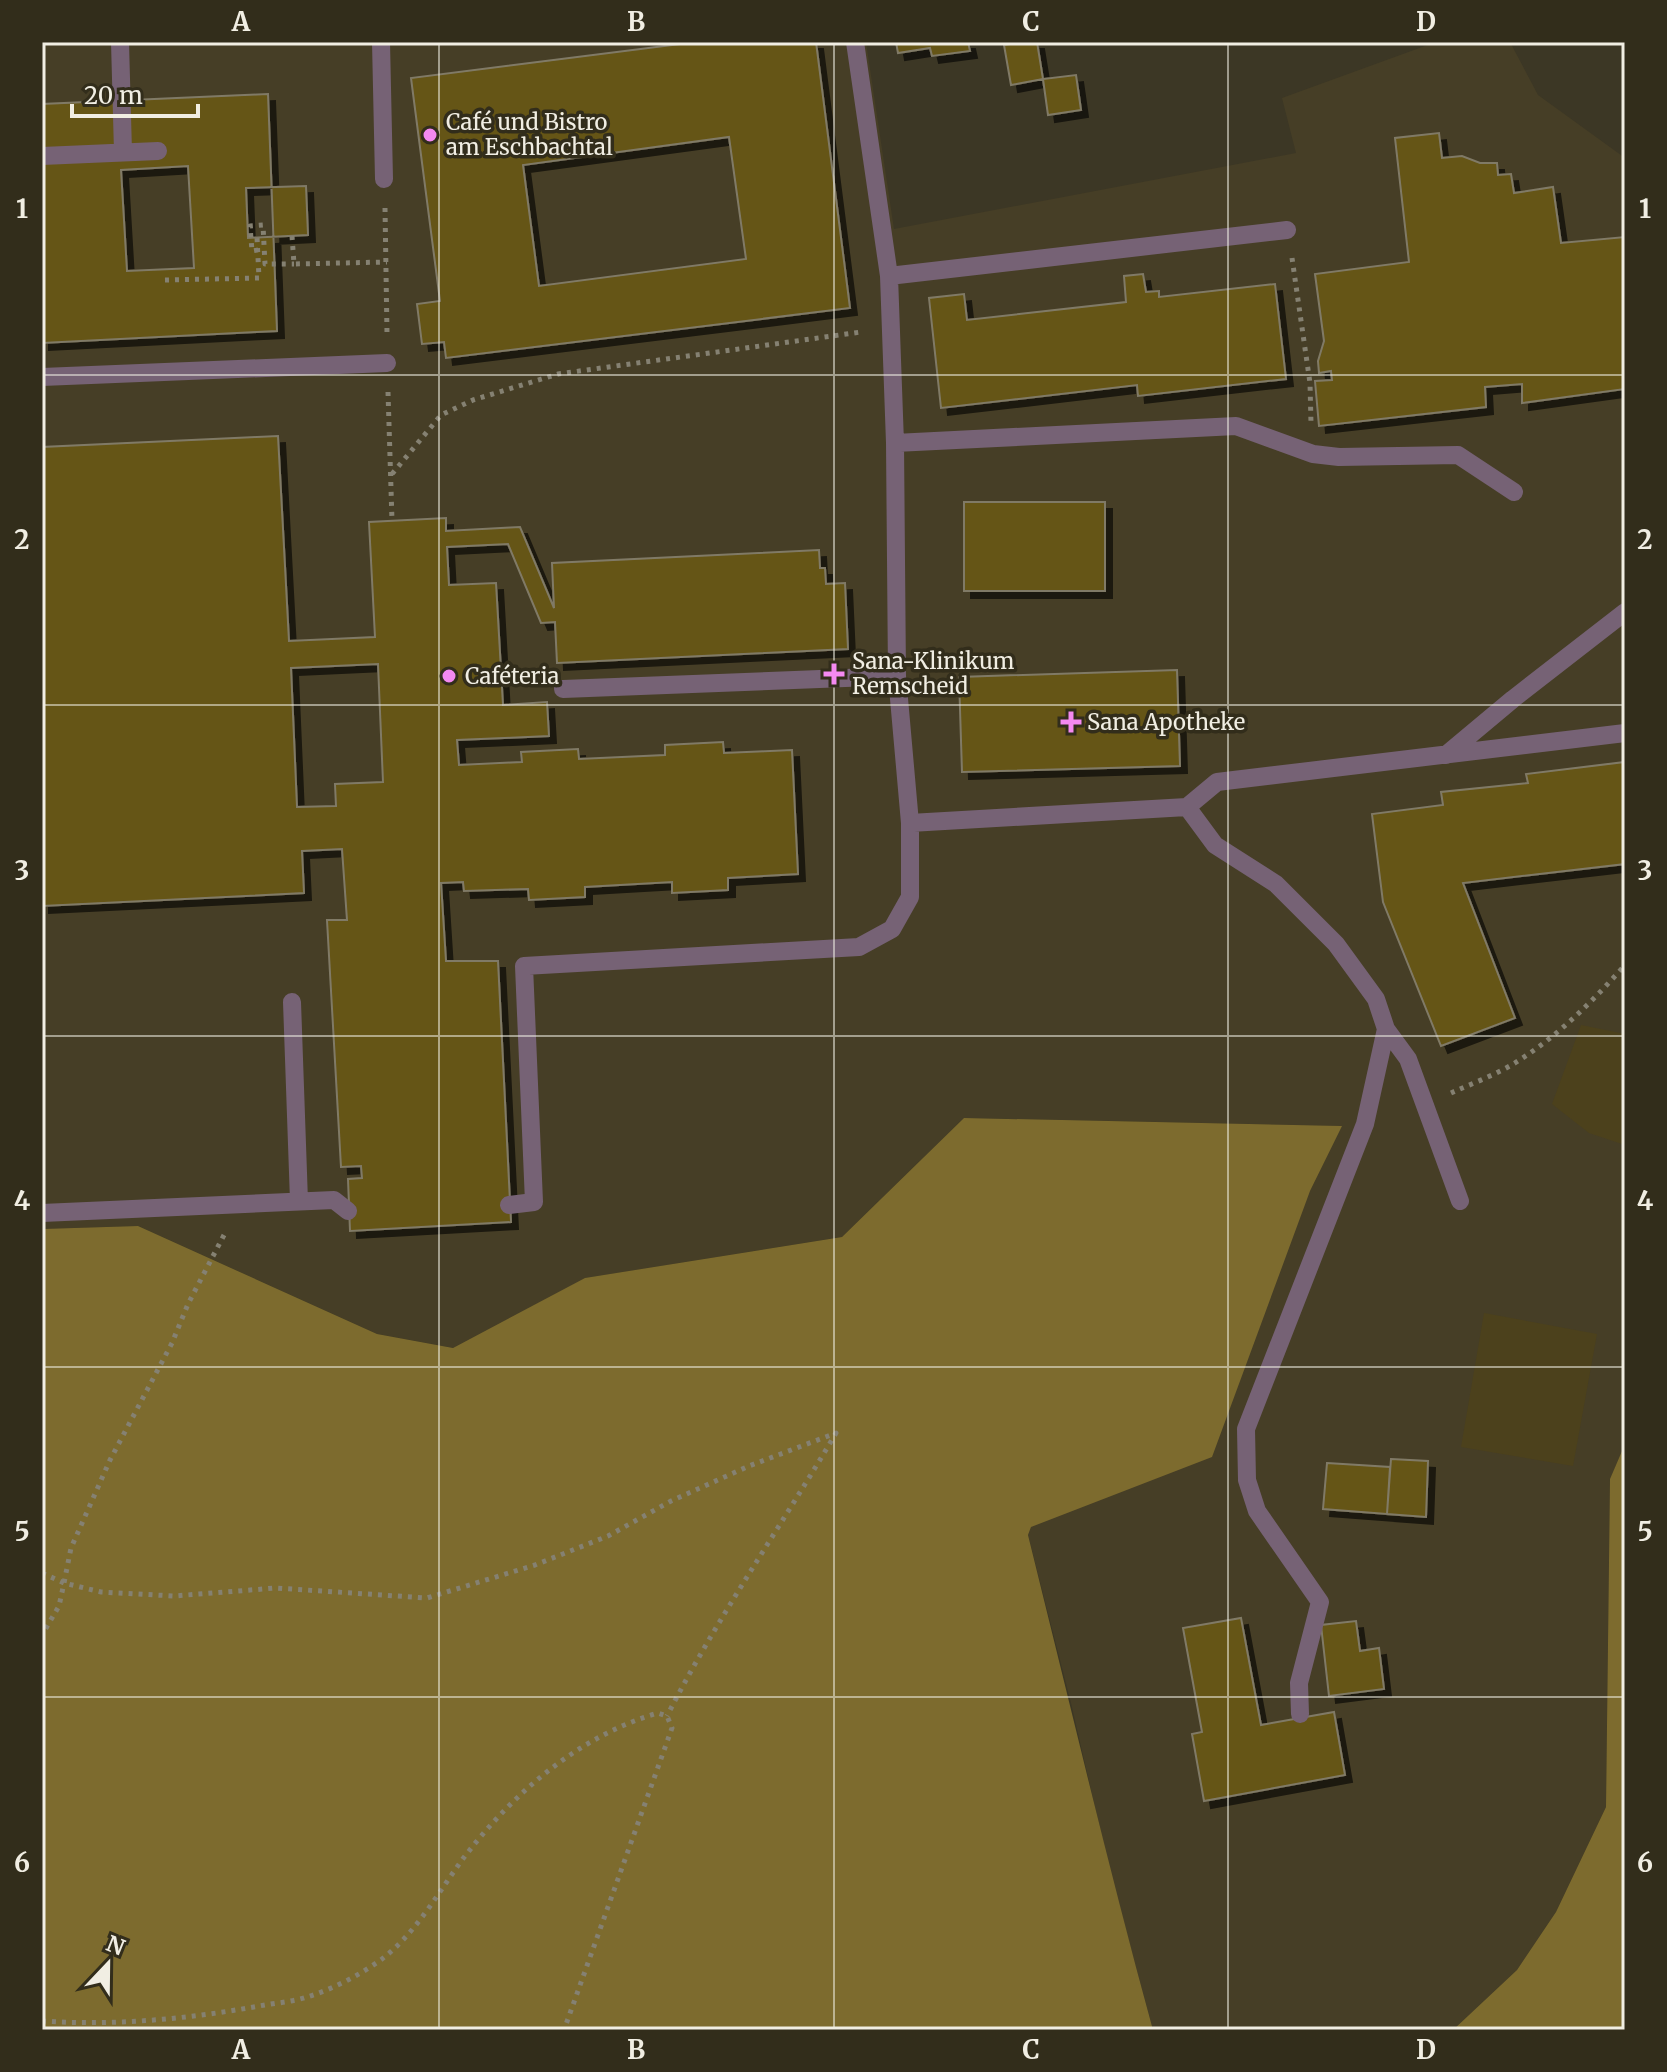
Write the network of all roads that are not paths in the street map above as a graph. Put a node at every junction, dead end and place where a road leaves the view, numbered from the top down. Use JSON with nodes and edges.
{"nodes":[{"id":1,"x":120,"y":42,"type":"edge"},
{"id":2,"x":381,"y":42,"type":"edge"},
{"id":3,"x":855,"y":42,"type":"edge"},
{"id":4,"x":158,"y":151,"type":"dead end"},
{"id":5,"x":123,"y":152,"type":"junction"},
{"id":6,"x":42,"y":156,"type":"edge"},
{"id":7,"x":384,"y":179,"type":"road end"},
{"id":8,"x":1287,"y":230,"type":"road end"},
{"id":9,"x":889,"y":276,"type":"junction"},
{"id":10,"x":387,"y":363,"type":"dead end"},
{"id":11,"x":42,"y":377,"type":"edge"},
{"id":12,"x":895,"y":443,"type":"junction"},
{"id":13,"x":1514,"y":492,"type":"dead end"},
{"id":14,"x":1625,"y":612,"type":"edge"},
{"id":15,"x":897,"y":676,"type":"junction"},
{"id":16,"x":563,"y":689,"type":"dead end"},
{"id":17,"x":1625,"y":733,"type":"edge"},
{"id":18,"x":1444,"y":756,"type":"junction"},
{"id":19,"x":1187,"y":807,"type":"junction"},
{"id":20,"x":910,"y":823,"type":"junction"},
{"id":21,"x":292,"y":1002,"type":"dead end"},
{"id":22,"x":1386,"y":1029,"type":"junction"},
{"id":23,"x":299,"y":1201,"type":"junction"},
{"id":24,"x":1460,"y":1201,"type":"dead end"},
{"id":25,"x":509,"y":1205,"type":"dead end"},
{"id":26,"x":348,"y":1211,"type":"dead end"},
{"id":27,"x":42,"y":1213,"type":"edge"},
{"id":28,"x":1300,"y":1714,"type":"dead end"}],
"edges":[{"from":1,"to":5,"type":"lane"},
{"from":2,"to":7,"type":"lane"},
{"from":3,"to":9,"type":"lane"},
{"from":4,"to":5,"type":"lane"},
{"from":5,"to":6,"type":"lane"},
{"from":8,"to":9,"type":"lane"},
{"from":9,"to":12,"type":"lane"},
{"from":10,"to":11,"type":"lane"},
{"from":12,"to":13,"type":"lane"},
{"from":12,"to":15,"type":"lane"},
{"from":14,"to":18,"type":"lane"},
{"from":15,"to":16,"type":"lane"},
{"from":15,"to":20,"type":"lane"},
{"from":17,"to":18,"type":"lane"},
{"from":18,"to":19,"type":"lane"},
{"from":19,"to":20,"type":"lane"},
{"from":19,"to":22,"type":"lane"},
{"from":20,"to":25,"type":"lane"},
{"from":21,"to":23,"type":"lane"},
{"from":22,"to":24,"type":"lane"},
{"from":22,"to":28,"type":"lane"},
{"from":23,"to":26,"type":"lane"},
{"from":23,"to":27,"type":"lane"}]}
